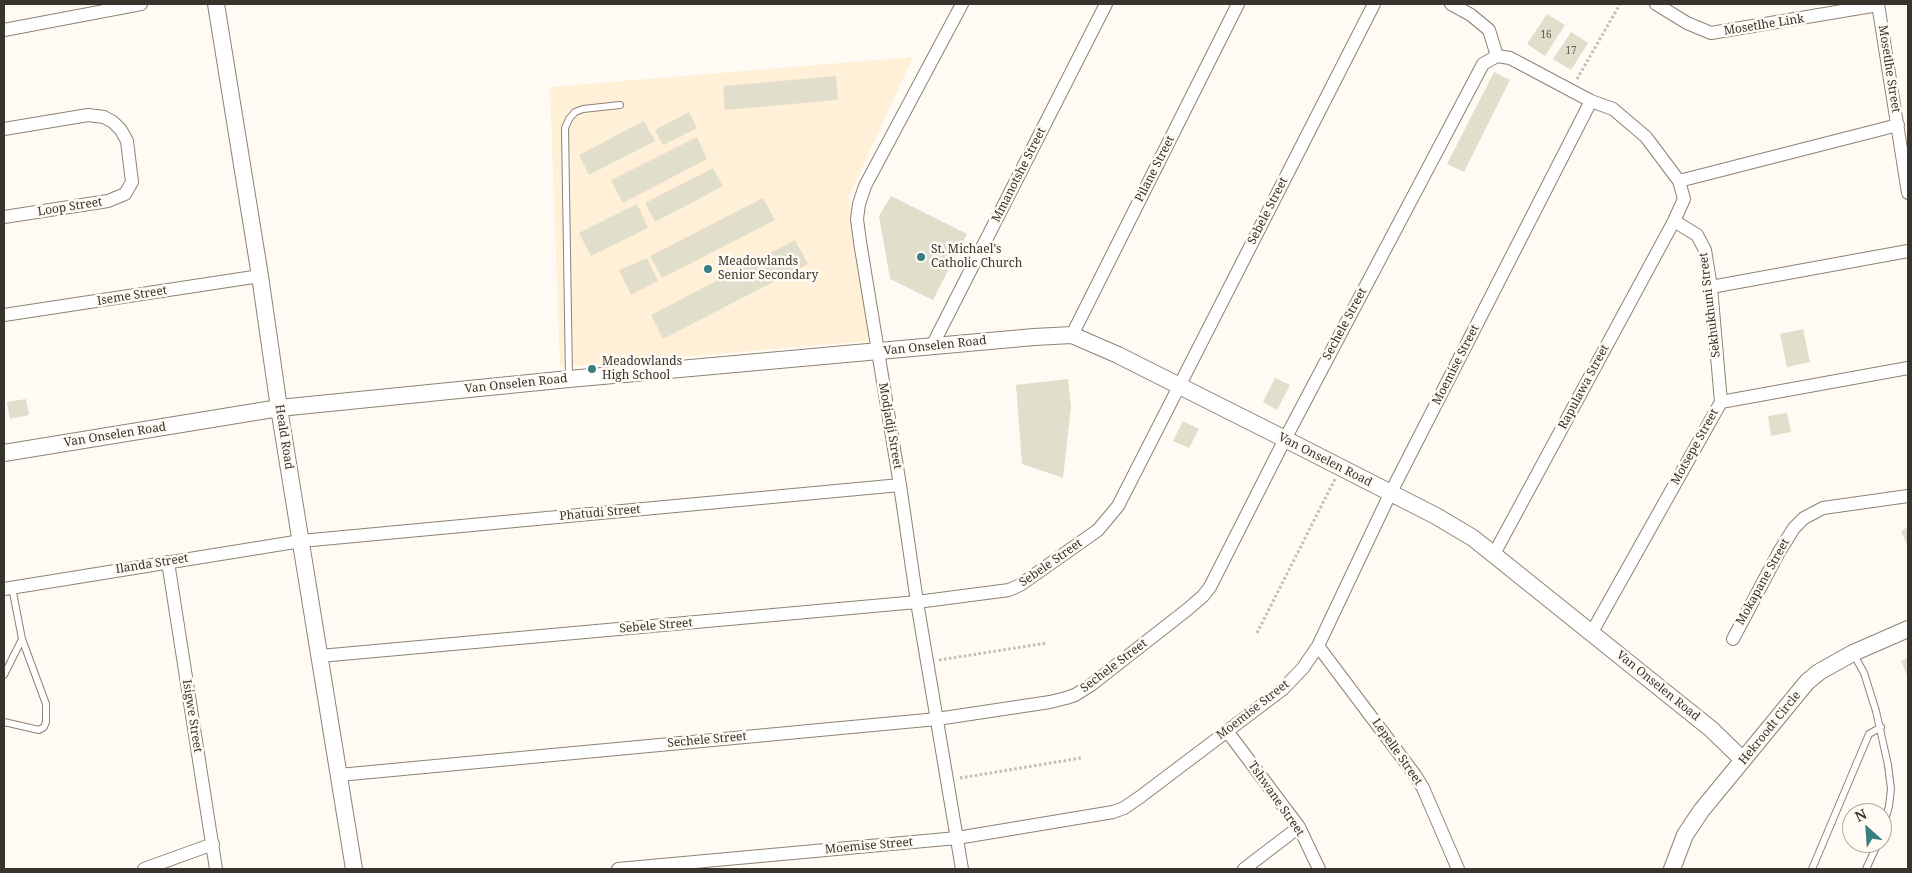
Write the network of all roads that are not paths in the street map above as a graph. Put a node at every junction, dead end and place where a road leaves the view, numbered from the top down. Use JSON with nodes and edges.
{"nodes":[{"id":1,"x":141,"y":4,"type":"edge"},
{"id":2,"x":216,"y":4,"type":"edge"},
{"id":3,"x":962,"y":4,"type":"edge"},
{"id":4,"x":1106,"y":4,"type":"edge"},
{"id":5,"x":1238,"y":4,"type":"edge"},
{"id":6,"x":1374,"y":4,"type":"edge"},
{"id":7,"x":1451,"y":4,"type":"edge"},
{"id":8,"x":1656,"y":4,"type":"edge"},
{"id":9,"x":1878,"y":4,"type":"edge"},
{"id":10,"x":83,"y":9,"type":"edge"},
{"id":11,"x":4,"y":30,"type":"edge"},
{"id":12,"x":1496,"y":56,"type":"junction"},
{"id":13,"x":1591,"y":100,"type":"junction"},
{"id":14,"x":620,"y":104,"type":"dead end"},
{"id":15,"x":1898,"y":126,"type":"junction"},
{"id":16,"x":4,"y":129,"type":"edge"},
{"id":17,"x":1678,"y":181,"type":"junction"},
{"id":18,"x":1908,"y":193,"type":"edge"},
{"id":19,"x":4,"y":217,"type":"edge"},
{"id":20,"x":1674,"y":220,"type":"junction"},
{"id":21,"x":1908,"y":251,"type":"edge"},
{"id":22,"x":260,"y":276,"type":"junction"},
{"id":23,"x":1711,"y":287,"type":"junction"},
{"id":24,"x":4,"y":315,"type":"edge"},
{"id":25,"x":1072,"y":335,"type":"junction"},
{"id":26,"x":932,"y":346,"type":"junction"},
{"id":27,"x":878,"y":352,"type":"junction"},
{"id":28,"x":1908,"y":368,"type":"edge"},
{"id":29,"x":569,"y":379,"type":"junction"},
{"id":30,"x":1178,"y":386,"type":"junction"},
{"id":31,"x":1721,"y":402,"type":"junction"},
{"id":32,"x":279,"y":408,"type":"junction"},
{"id":33,"x":1285,"y":439,"type":"junction"},
{"id":34,"x":4,"y":453,"type":"edge"},
{"id":35,"x":900,"y":484,"type":"junction"},
{"id":36,"x":1390,"y":494,"type":"junction"},
{"id":37,"x":1908,"y":496,"type":"edge"},
{"id":38,"x":301,"y":541,"type":"junction"},
{"id":39,"x":1494,"y":554,"type":"junction"},
{"id":40,"x":168,"y":562,"type":"junction"},
{"id":41,"x":8,"y":588,"type":"edge"},
{"id":42,"x":917,"y":602,"type":"junction"},
{"id":43,"x":1908,"y":629,"type":"edge"},
{"id":44,"x":1592,"y":632,"type":"junction"},
{"id":45,"x":22,"y":639,"type":"junction"},
{"id":46,"x":1733,"y":639,"type":"dead end"},
{"id":47,"x":1318,"y":646,"type":"junction"},
{"id":48,"x":1853,"y":653,"type":"junction"},
{"id":49,"x":320,"y":656,"type":"junction"},
{"id":50,"x":4,"y":675,"type":"edge"},
{"id":51,"x":937,"y":719,"type":"junction"},
{"id":52,"x":4,"y":722,"type":"edge"},
{"id":53,"x":1881,"y":727,"type":"junction"},
{"id":54,"x":1226,"y":731,"type":"junction"},
{"id":55,"x":1743,"y":760,"type":"junction"},
{"id":56,"x":339,"y":775,"type":"junction"},
{"id":57,"x":1889,"y":803,"type":"edge"},
{"id":58,"x":1299,"y":827,"type":"junction"},
{"id":59,"x":956,"y":838,"type":"junction"},
{"id":60,"x":212,"y":844,"type":"junction"},
{"id":61,"x":1873,"y":853,"type":"edge"},
{"id":62,"x":144,"y":869,"type":"edge"},
{"id":63,"x":216,"y":869,"type":"edge"},
{"id":64,"x":354,"y":869,"type":"edge"},
{"id":65,"x":618,"y":869,"type":"edge"},
{"id":66,"x":962,"y":869,"type":"edge"},
{"id":67,"x":1244,"y":869,"type":"edge"},
{"id":68,"x":1319,"y":869,"type":"edge"},
{"id":69,"x":1458,"y":869,"type":"edge"},
{"id":70,"x":1672,"y":869,"type":"edge"},
{"id":71,"x":1812,"y":869,"type":"edge"},
{"id":72,"x":1866,"y":869,"type":"edge"}],
"edges":[{"from":1,"to":10,"type":"street"},
{"from":2,"to":22,"type":"street","name":"Heald Road"},
{"from":3,"to":27,"type":"street","name":"Modjadji Street"},
{"from":4,"to":26,"type":"street","name":"Mmanotshe Street"},
{"from":5,"to":25,"type":"street","name":"Pilane Street"},
{"from":6,"to":30,"type":"street","name":"Sebele Street"},
{"from":7,"to":12,"type":"street"},
{"from":8,"to":9,"type":"street","name":"Mosetlhe Link"},
{"from":9,"to":15,"type":"street","name":"Mosetlhe Street"},
{"from":10,"to":11,"type":"street"},
{"from":12,"to":13,"type":"street"},
{"from":12,"to":33,"type":"street","name":"Sechele Street"},
{"from":13,"to":17,"type":"street"},
{"from":13,"to":36,"type":"street","name":"Moemise Street"},
{"from":14,"to":29,"type":"lane"},
{"from":15,"to":17,"type":"street"},
{"from":15,"to":18,"type":"street","name":"Mosetlhe Street"},
{"from":16,"to":19,"type":"street","name":"Loop Street"},
{"from":17,"to":20,"type":"street"},
{"from":20,"to":23,"type":"street","name":"Sekhukhuni Street"},
{"from":20,"to":39,"type":"street","name":"Rapulawa Street"},
{"from":21,"to":23,"type":"street"},
{"from":22,"to":24,"type":"street","name":"Iseme Street"},
{"from":22,"to":32,"type":"street","name":"Heald Road"},
{"from":23,"to":31,"type":"street","name":"Sekhukhuni Street"},
{"from":25,"to":26,"type":"street","name":"Van Onselen Road"},
{"from":25,"to":30,"type":"street","name":"Van Onselen Road"},
{"from":26,"to":27,"type":"street","name":"Van Onselen Road"},
{"from":27,"to":29,"type":"street","name":"Van Onselen Road"},
{"from":27,"to":35,"type":"street","name":"Modjadji Street"},
{"from":28,"to":31,"type":"street","name":"Motsepe Street"},
{"from":29,"to":32,"type":"street","name":"Van Onselen Road"},
{"from":30,"to":33,"type":"street","name":"Van Onselen Road"},
{"from":30,"to":42,"type":"street","name":"Sebele Street"},
{"from":31,"to":44,"type":"street","name":"Motsepe Street"},
{"from":32,"to":34,"type":"street","name":"Van Onselen Road"},
{"from":32,"to":38,"type":"street","name":"Heald Road"},
{"from":33,"to":36,"type":"street","name":"Van Onselen Road"},
{"from":33,"to":51,"type":"street","name":"Sechele Street"},
{"from":35,"to":38,"type":"street","name":"Phatudi Street"},
{"from":35,"to":42,"type":"street","name":"Modjadji Street"},
{"from":36,"to":39,"type":"street","name":"Van Onselen Road"},
{"from":36,"to":47,"type":"street","name":"Moemise Street"},
{"from":37,"to":46,"type":"street","name":"Mokapane Street"},
{"from":38,"to":40,"type":"street","name":"Ilanda Street"},
{"from":38,"to":49,"type":"street","name":"Heald Road"},
{"from":39,"to":44,"type":"street","name":"Van Onselen Road"},
{"from":40,"to":41,"type":"street","name":"Ilanda Street"},
{"from":40,"to":60,"type":"street","name":"Isigwe Street"},
{"from":41,"to":45,"type":"lane"},
{"from":42,"to":49,"type":"street","name":"Sebele Street"},
{"from":42,"to":51,"type":"street","name":"Modjadji Street"},
{"from":43,"to":48,"type":"street","name":"Hekroodt Circle"},
{"from":44,"to":55,"type":"street","name":"Van Onselen Road"},
{"from":45,"to":50,"type":"lane"},
{"from":45,"to":52,"type":"lane"},
{"from":47,"to":54,"type":"street","name":"Moemise Street"},
{"from":47,"to":69,"type":"street","name":"Lepelle Street"},
{"from":48,"to":53,"type":"lane"},
{"from":48,"to":55,"type":"street","name":"Hekroodt Circle"},
{"from":49,"to":56,"type":"street","name":"Heald Road"},
{"from":51,"to":56,"type":"street","name":"Sechele Street"},
{"from":51,"to":59,"type":"street","name":"Modjadji Street"},
{"from":53,"to":57,"type":"lane"},
{"from":53,"to":71,"type":"lane"},
{"from":54,"to":58,"type":"street","name":"Tshwane Street"},
{"from":54,"to":59,"type":"street","name":"Moemise Street"},
{"from":55,"to":70,"type":"street","name":"Hekroodt Circle"},
{"from":56,"to":64,"type":"street","name":"Heald Road"},
{"from":58,"to":67,"type":"street"},
{"from":58,"to":68,"type":"street","name":"Tshwane Street"},
{"from":59,"to":65,"type":"street","name":"Moemise Street"},
{"from":59,"to":66,"type":"street","name":"Modjadji Street"},
{"from":60,"to":62,"type":"street"},
{"from":60,"to":63,"type":"street","name":"Isigwe Street"},
{"from":61,"to":72,"type":"lane"}]}
